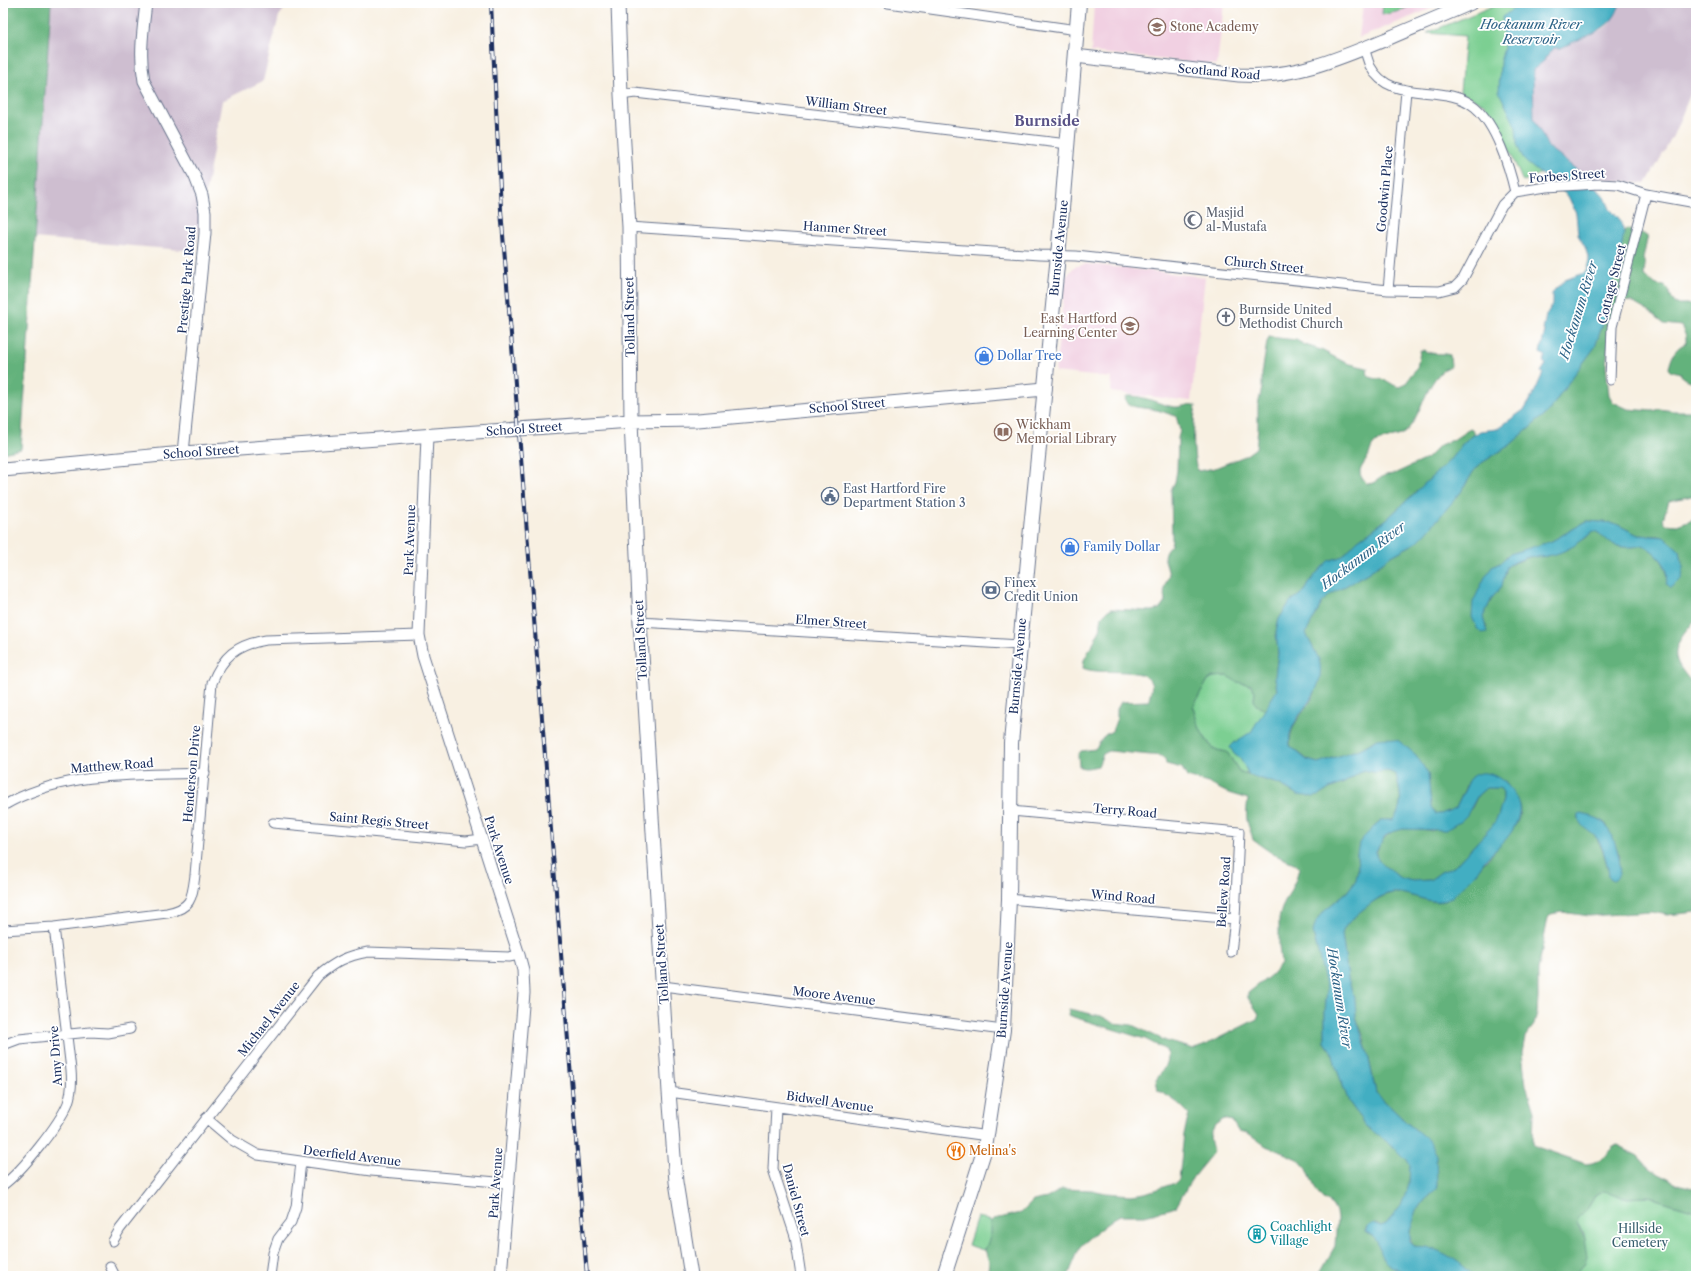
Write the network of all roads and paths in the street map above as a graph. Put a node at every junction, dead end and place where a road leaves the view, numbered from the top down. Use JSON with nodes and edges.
{"nodes":[{"id":1,"x":146,"y":3,"type":"edge"},
{"id":2,"x":618,"y":3,"type":"edge"},
{"id":3,"x":888,"y":3,"type":"edge"},
{"id":4,"x":1080,"y":3,"type":"edge"},
{"id":5,"x":1471,"y":3,"type":"edge"},
{"id":6,"x":1077,"y":30,"type":"junction"},
{"id":7,"x":1364,"y":48,"type":"junction"},
{"id":8,"x":1075,"y":56,"type":"junction"},
{"id":9,"x":1406,"y":91,"type":"junction"},
{"id":10,"x":621,"y":95,"type":"junction"},
{"id":11,"x":1068,"y":144,"type":"junction"},
{"id":12,"x":1515,"y":192,"type":"junction"},
{"id":13,"x":1646,"y":194,"type":"junction"},
{"id":14,"x":1696,"y":203,"type":"edge"},
{"id":15,"x":629,"y":227,"type":"junction"},
{"id":16,"x":1058,"y":256,"type":"junction"},
{"id":17,"x":1463,"y":279,"type":"joint"},
{"id":18,"x":1388,"y":290,"type":"junction"},
{"id":19,"x":1610,"y":380,"type":"dead end"},
{"id":20,"x":1045,"y":389,"type":"junction"},
{"id":21,"x":631,"y":421,"type":"junction"},
{"id":22,"x":427,"y":436,"type":"junction"},
{"id":23,"x":183,"y":453,"type":"junction"},
{"id":24,"x":3,"y":470,"type":"edge"},
{"id":25,"x":640,"y":622,"type":"junction"},
{"id":26,"x":419,"y":635,"type":"junction"},
{"id":27,"x":1020,"y":645,"type":"junction"},
{"id":28,"x":205,"y":773,"type":"junction"},
{"id":29,"x":3,"y":806,"type":"edge"},
{"id":30,"x":1010,"y":811,"type":"junction"},
{"id":31,"x":273,"y":823,"type":"dead end"},
{"id":32,"x":1239,"y":832,"type":"joint"},
{"id":33,"x":482,"y":839,"type":"junction"},
{"id":34,"x":1009,"y":899,"type":"junction"},
{"id":35,"x":1235,"y":920,"type":"junction"},
{"id":36,"x":54,"y":927,"type":"junction"},
{"id":37,"x":3,"y":930,"type":"edge"},
{"id":38,"x":1231,"y":952,"type":"dead end"},
{"id":39,"x":520,"y":955,"type":"junction"},
{"id":40,"x":663,"y":986,"type":"junction"},
{"id":41,"x":130,"y":1029,"type":"dead end"},
{"id":42,"x":1003,"y":1030,"type":"junction"},
{"id":43,"x":67,"y":1034,"type":"junction"},
{"id":44,"x":3,"y":1046,"type":"edge"},
{"id":45,"x":669,"y":1092,"type":"junction"},
{"id":46,"x":776,"y":1107,"type":"junction"},
{"id":47,"x":206,"y":1118,"type":"junction"},
{"id":48,"x":988,"y":1136,"type":"junction"},
{"id":49,"x":301,"y":1162,"type":"junction"},
{"id":50,"x":508,"y":1183,"type":"junction"},
{"id":51,"x":3,"y":1185,"type":"edge"},
{"id":52,"x":113,"y":1241,"type":"dead end"},
{"id":53,"x":110,"y":1266,"type":"dead end"},
{"id":54,"x":115,"y":1276,"type":"edge"},
{"id":55,"x":270,"y":1276,"type":"edge"},
{"id":56,"x":501,"y":1276,"type":"edge"},
{"id":57,"x":691,"y":1276,"type":"edge"},
{"id":58,"x":801,"y":1276,"type":"edge"},
{"id":59,"x":944,"y":1276,"type":"edge"}],
"edges":[{"from":1,"to":23,"type":"street","name":"Prestige Park Road"},
{"from":2,"to":10,"type":"main road","name":"Tolland Street"},
{"from":3,"to":6,"type":"street"},
{"from":4,"to":6,"type":"main road","name":"Burnside Avenue"},
{"from":5,"to":7,"type":"main road","name":"Scotland Road"},
{"from":6,"to":8,"type":"main road","name":"Burnside Avenue"},
{"from":7,"to":8,"type":"main road","name":"Scotland Road"},
{"from":7,"to":9,"type":"street"},
{"from":8,"to":11,"type":"main road","name":"Burnside Avenue"},
{"from":9,"to":12,"type":"street"},
{"from":9,"to":18,"type":"street","name":"Goodwin Place"},
{"from":10,"to":11,"type":"street","name":"William Street"},
{"from":10,"to":15,"type":"main road","name":"Tolland Street"},
{"from":11,"to":16,"type":"main road","name":"Burnside Avenue"},
{"from":12,"to":13,"type":"street","name":"Forbes Street"},
{"from":12,"to":17,"type":"street","name":"Forbes Street"},
{"from":13,"to":14,"type":"street","name":"Forbes Street"},
{"from":13,"to":19,"type":"street","name":"Cottage Street"},
{"from":15,"to":16,"type":"street","name":"Hanmer Street"},
{"from":15,"to":21,"type":"main road","name":"Tolland Street"},
{"from":16,"to":18,"type":"street","name":"Church Street"},
{"from":16,"to":20,"type":"main road","name":"Burnside Avenue"},
{"from":17,"to":18,"type":"street","name":"Church Street"},
{"from":20,"to":21,"type":"main road","name":"School Street"},
{"from":20,"to":27,"type":"main road","name":"Burnside Avenue"},
{"from":21,"to":22,"type":"main road","name":"School Street"},
{"from":21,"to":25,"type":"main road","name":"Tolland Street"},
{"from":22,"to":23,"type":"main road","name":"School Street"},
{"from":22,"to":26,"type":"street","name":"Park Avenue"},
{"from":23,"to":24,"type":"main road","name":"School Street"},
{"from":25,"to":27,"type":"street","name":"Elmer Street"},
{"from":25,"to":40,"type":"main road","name":"Tolland Street"},
{"from":26,"to":28,"type":"street","name":"Henderson Drive"},
{"from":26,"to":33,"type":"street","name":"Park Avenue"},
{"from":27,"to":30,"type":"main road","name":"Burnside Avenue"},
{"from":28,"to":29,"type":"street","name":"Matthew Road"},
{"from":28,"to":36,"type":"street","name":"Henderson Drive"},
{"from":30,"to":32,"type":"street","name":"Terry Road"},
{"from":30,"to":34,"type":"main road","name":"Burnside Avenue"},
{"from":31,"to":33,"type":"street","name":"Saint Regis Street"},
{"from":32,"to":35,"type":"street","name":"Bellew Road"},
{"from":33,"to":39,"type":"street","name":"Park Avenue"},
{"from":34,"to":35,"type":"street","name":"Wind Road"},
{"from":34,"to":42,"type":"main road","name":"Burnside Avenue"},
{"from":35,"to":38,"type":"street","name":"Bellew Road"},
{"from":36,"to":37,"type":"street","name":"Henderson Drive"},
{"from":36,"to":43,"type":"street","name":"Amy Drive"},
{"from":39,"to":47,"type":"street","name":"Michael Avenue"},
{"from":39,"to":50,"type":"street","name":"Park Avenue"},
{"from":40,"to":42,"type":"street","name":"Moore Avenue"},
{"from":40,"to":45,"type":"main road","name":"Tolland Street"},
{"from":41,"to":43,"type":"street"},
{"from":42,"to":48,"type":"main road","name":"Burnside Avenue"},
{"from":43,"to":44,"type":"street"},
{"from":43,"to":51,"type":"street","name":"Amy Drive"},
{"from":45,"to":46,"type":"street","name":"Bidwell Avenue"},
{"from":45,"to":57,"type":"main road","name":"Tolland Street"},
{"from":46,"to":48,"type":"street","name":"Bidwell Avenue"},
{"from":46,"to":58,"type":"street","name":"Daniel Street"},
{"from":47,"to":49,"type":"street","name":"Deerfield Avenue"},
{"from":47,"to":52,"type":"street","name":"Michael Avenue"},
{"from":48,"to":59,"type":"main road","name":"Burnside Avenue"},
{"from":49,"to":50,"type":"street","name":"Deerfield Avenue"},
{"from":49,"to":55,"type":"street"},
{"from":50,"to":56,"type":"street","name":"Park Avenue"},
{"from":53,"to":54,"type":"street"}]}
